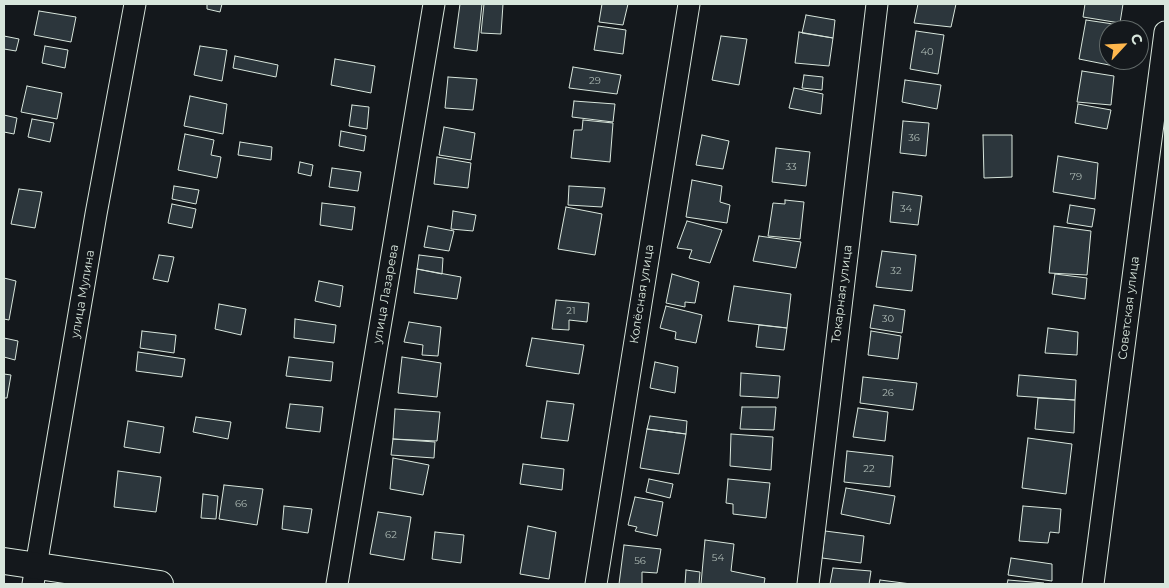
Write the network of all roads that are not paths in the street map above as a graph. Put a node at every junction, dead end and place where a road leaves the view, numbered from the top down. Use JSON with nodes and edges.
{"nodes":[{"id":1,"x":135,"y":4,"type":"edge"},
{"id":2,"x":434,"y":4,"type":"edge"},
{"id":3,"x":689,"y":4,"type":"edge"},
{"id":4,"x":877,"y":4,"type":"edge"},
{"id":5,"x":1165,"y":32,"type":"edge"},
{"id":6,"x":4,"y":561,"type":"edge"},
{"id":7,"x":35,"y":575,"type":"edge"},
{"id":8,"x":160,"y":584,"type":"edge"},
{"id":9,"x":337,"y":584,"type":"edge"},
{"id":10,"x":596,"y":584,"type":"edge"},
{"id":11,"x":808,"y":584,"type":"edge"},
{"id":12,"x":1093,"y":584,"type":"edge"}],
"edges":[{"from":1,"to":7,"type":"street","name":"улица Мулина"},
{"from":2,"to":9,"type":"street","name":"улица Лазарева"},
{"from":3,"to":10,"type":"street","name":"Колёсная улица"},
{"from":4,"to":11,"type":"street","name":"Токарная улица"},
{"from":5,"to":12,"type":"street","name":"Советская улица"},
{"from":6,"to":7,"type":"street"},
{"from":7,"to":8,"type":"street"}]}
